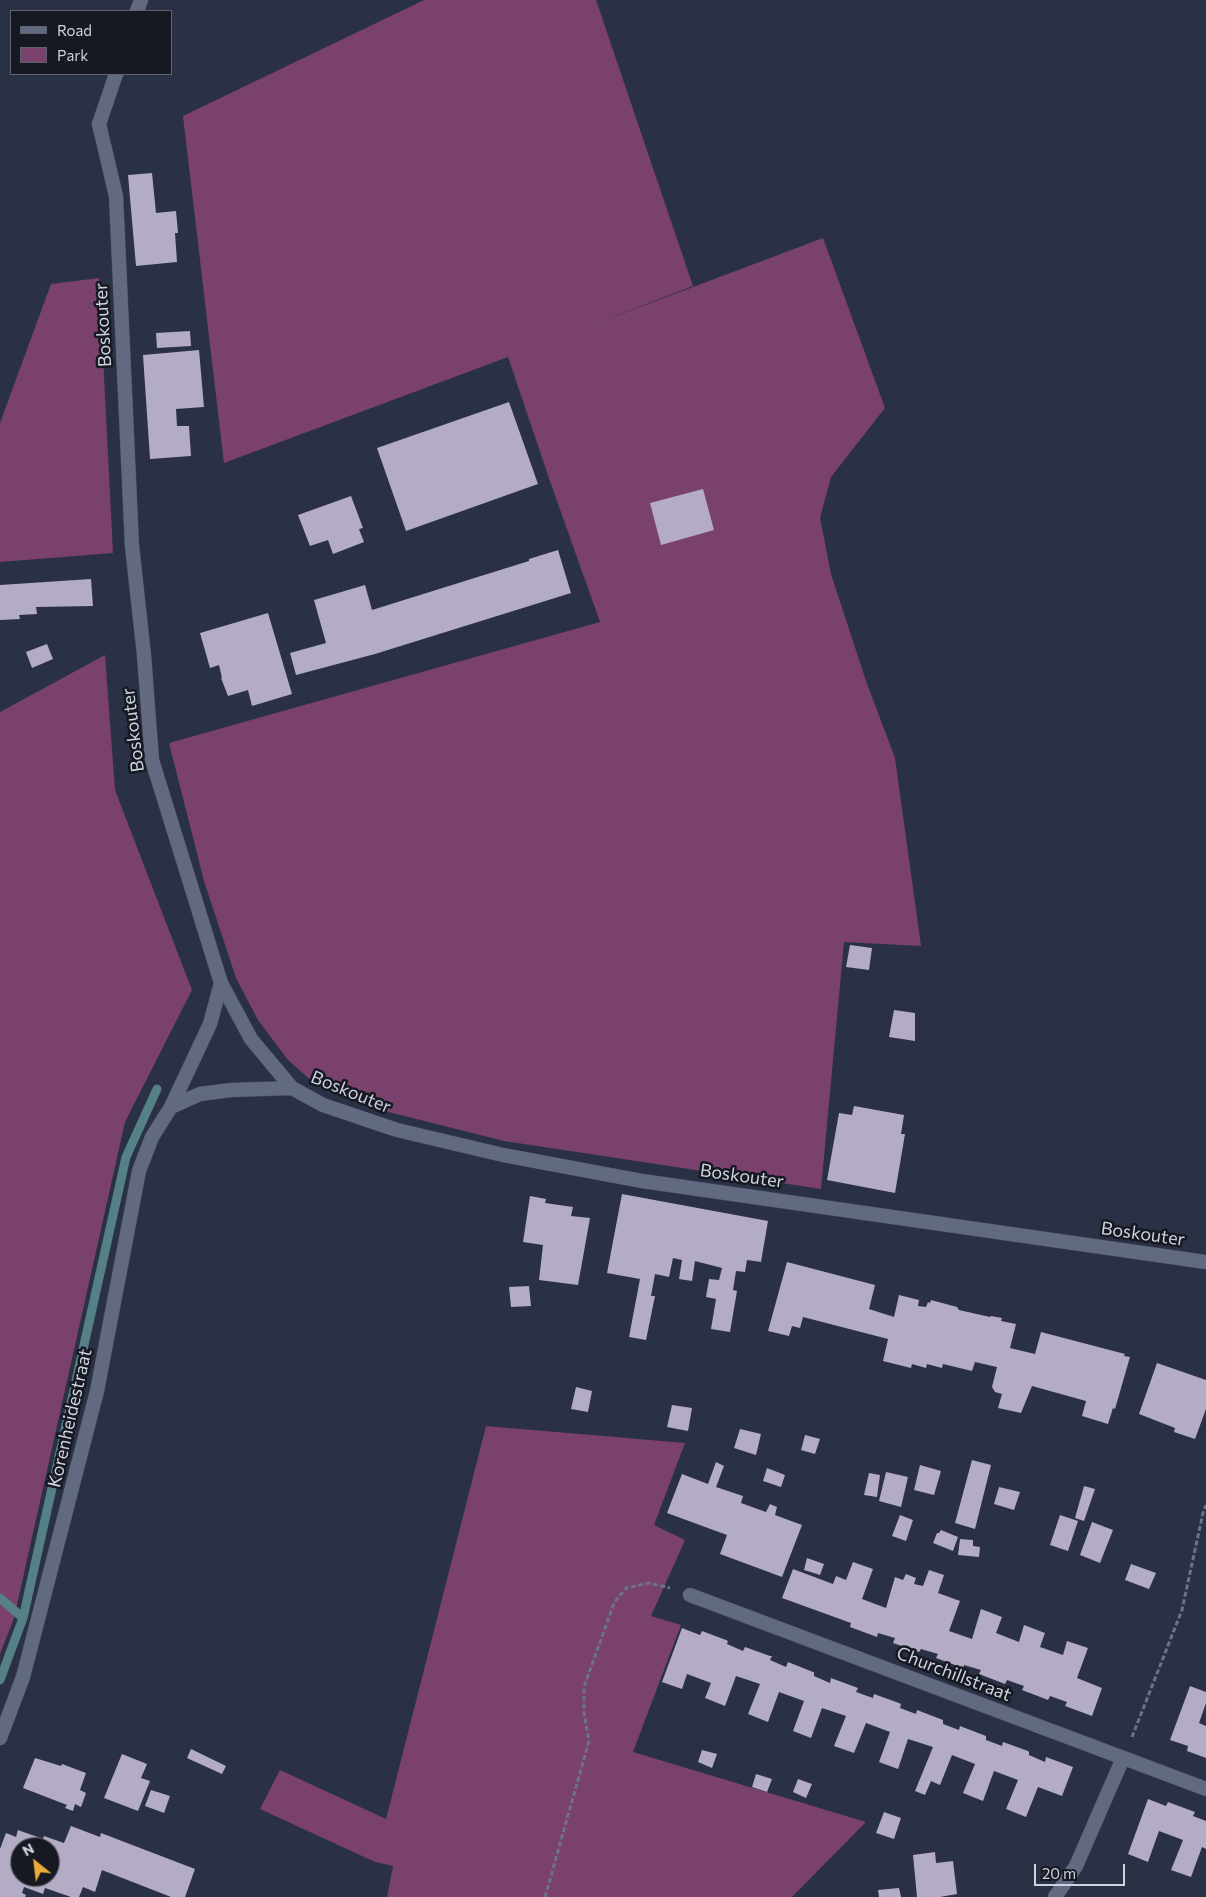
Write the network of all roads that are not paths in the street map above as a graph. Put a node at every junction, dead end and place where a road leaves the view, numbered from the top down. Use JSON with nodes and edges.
{"nodes":[{"id":1,"x":116,"y":75,"type":"edge"},
{"id":2,"x":221,"y":983,"type":"junction"},
{"id":3,"x":292,"y":1088,"type":"junction"},
{"id":4,"x":171,"y":1107,"type":"junction"},
{"id":5,"x":1206,"y":1262,"type":"edge"},
{"id":6,"x":690,"y":1595,"type":"road end"},
{"id":7,"x":0,"y":1738,"type":"edge"},
{"id":8,"x":1123,"y":1758,"type":"junction"},
{"id":9,"x":1206,"y":1789,"type":"edge"},
{"id":10,"x":1055,"y":1897,"type":"edge"}],
"edges":[{"from":1,"to":2,"type":"street","name":"Boskouter"},
{"from":2,"to":3,"type":"street","name":"Boskouter"},
{"from":2,"to":4,"type":"street","name":"Korenheidestraat"},
{"from":3,"to":4,"type":"street"},
{"from":3,"to":5,"type":"street","name":"Boskouter"},
{"from":4,"to":7,"type":"street","name":"Korenheidestraat"},
{"from":6,"to":8,"type":"street","name":"Churchillstraat"},
{"from":8,"to":9,"type":"street","name":"Churchillstraat"},
{"from":8,"to":10,"type":"street"}]}
